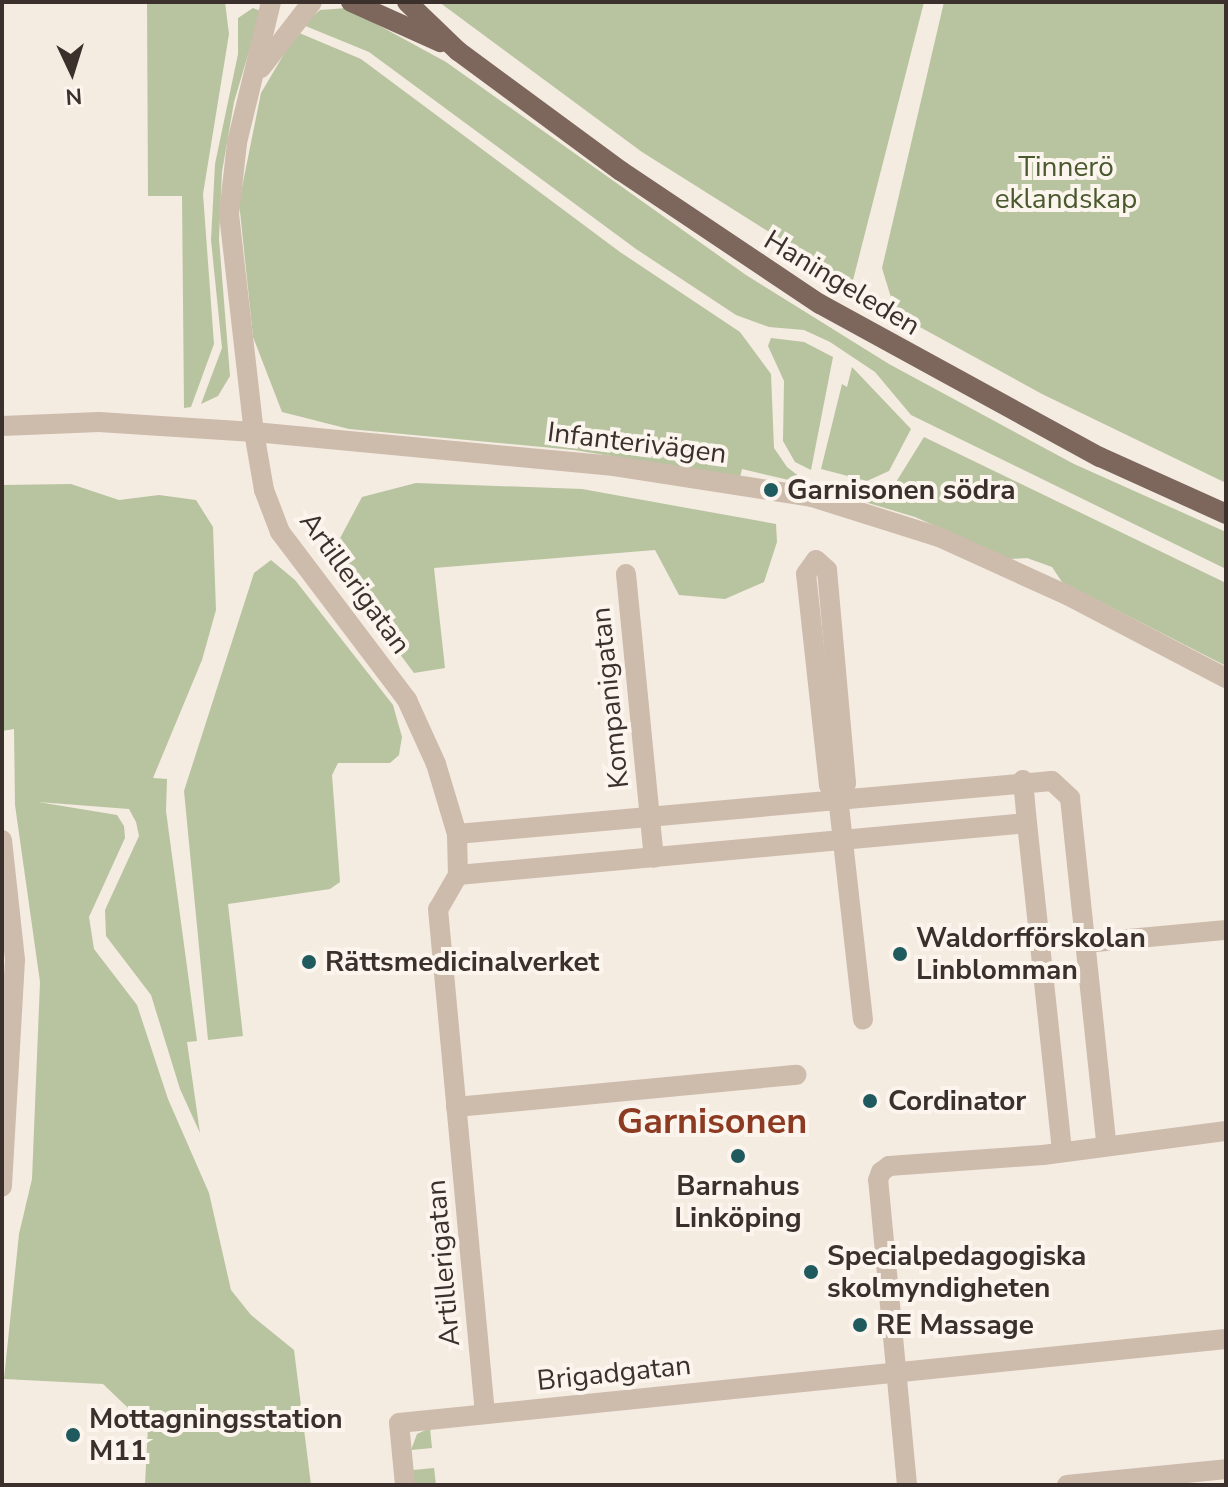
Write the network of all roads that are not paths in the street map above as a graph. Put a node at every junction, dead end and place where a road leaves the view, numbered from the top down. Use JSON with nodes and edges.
{"nodes":[{"id":1,"x":271,"y":2,"type":"edge"},
{"id":2,"x":312,"y":2,"type":"edge"},
{"id":3,"x":351,"y":2,"type":"edge"},
{"id":4,"x":407,"y":2,"type":"edge"},
{"id":5,"x":458,"y":51,"type":"junction"},
{"id":6,"x":255,"y":78,"type":"junction"},
{"id":7,"x":2,"y":426,"type":"edge"},
{"id":8,"x":254,"y":432,"type":"junction"},
{"id":9,"x":1226,"y":514,"type":"edge"},
{"id":10,"x":626,"y":574,"type":"dead end"},
{"id":11,"x":1226,"y":678,"type":"edge"},
{"id":12,"x":833,"y":740,"type":"junction"},
{"id":13,"x":1023,"y":780,"type":"junction"},
{"id":14,"x":838,"y":797,"type":"junction"},
{"id":15,"x":650,"y":816,"type":"junction"},
{"id":16,"x":1027,"y":823,"type":"junction"},
{"id":17,"x":457,"y":834,"type":"junction"},
{"id":18,"x":2,"y":840,"type":"edge"},
{"id":19,"x":842,"y":840,"type":"junction"},
{"id":20,"x":654,"y":858,"type":"junction"},
{"id":21,"x":458,"y":875,"type":"junction"},
{"id":22,"x":1226,"y":930,"type":"edge"},
{"id":23,"x":1085,"y":943,"type":"junction"},
{"id":24,"x":863,"y":1020,"type":"dead end"},
{"id":25,"x":796,"y":1075,"type":"dead end"},
{"id":26,"x":456,"y":1107,"type":"junction"},
{"id":27,"x":1226,"y":1131,"type":"edge"},
{"id":28,"x":1106,"y":1143,"type":"junction"},
{"id":29,"x":1062,"y":1150,"type":"junction"},
{"id":30,"x":2,"y":1187,"type":"edge"},
{"id":31,"x":1226,"y":1339,"type":"edge"},
{"id":32,"x":897,"y":1373,"type":"junction"},
{"id":33,"x":485,"y":1414,"type":"junction"},
{"id":34,"x":1226,"y":1469,"type":"edge"},
{"id":35,"x":405,"y":1485,"type":"edge"},
{"id":36,"x":907,"y":1485,"type":"edge"},
{"id":37,"x":1067,"y":1485,"type":"edge"}],
"edges":[{"from":1,"to":6,"type":"street","name":"Artillerigatan"},
{"from":2,"to":6,"type":"street","name":"Artillerigatan"},
{"from":3,"to":5,"type":"main road","name":"Haningeleden"},
{"from":4,"to":5,"type":"main road","name":"Haningeleden"},
{"from":5,"to":9,"type":"main road","name":"Haningeleden"},
{"from":6,"to":8,"type":"street","name":"Artillerigatan"},
{"from":7,"to":8,"type":"street","name":"Infanterivägen"},
{"from":8,"to":11,"type":"street","name":"Infanterivägen"},
{"from":8,"to":17,"type":"street","name":"Artillerigatan"},
{"from":10,"to":15,"type":"street","name":"Kompanigatan"},
{"from":12,"to":12,"type":"street"},
{"from":12,"to":14,"type":"street"},
{"from":13,"to":14,"type":"street","name":"Kompanigatan"},
{"from":13,"to":16,"type":"street"},
{"from":13,"to":23,"type":"street","name":"Kompanigatan"},
{"from":14,"to":15,"type":"street","name":"Kompanigatan"},
{"from":14,"to":19,"type":"street"},
{"from":15,"to":17,"type":"street","name":"Kompanigatan"},
{"from":15,"to":20,"type":"street","name":"Kompanigatan"},
{"from":16,"to":19,"type":"street"},
{"from":16,"to":29,"type":"street"},
{"from":17,"to":21,"type":"street","name":"Artillerigatan"},
{"from":18,"to":30,"type":"street"},
{"from":19,"to":20,"type":"street"},
{"from":19,"to":24,"type":"street"},
{"from":20,"to":21,"type":"street"},
{"from":21,"to":26,"type":"street","name":"Artillerigatan"},
{"from":22,"to":23,"type":"street"},
{"from":23,"to":28,"type":"street","name":"Kompanigatan"},
{"from":25,"to":26,"type":"street"},
{"from":26,"to":33,"type":"street","name":"Artillerigatan"},
{"from":27,"to":28,"type":"street"},
{"from":28,"to":29,"type":"street"},
{"from":29,"to":32,"type":"street"},
{"from":31,"to":32,"type":"street","name":"Brigadgatan"},
{"from":32,"to":33,"type":"street","name":"Brigadgatan"},
{"from":32,"to":36,"type":"street"},
{"from":33,"to":35,"type":"street","name":"Brigadgatan"},
{"from":34,"to":37,"type":"street"}]}
